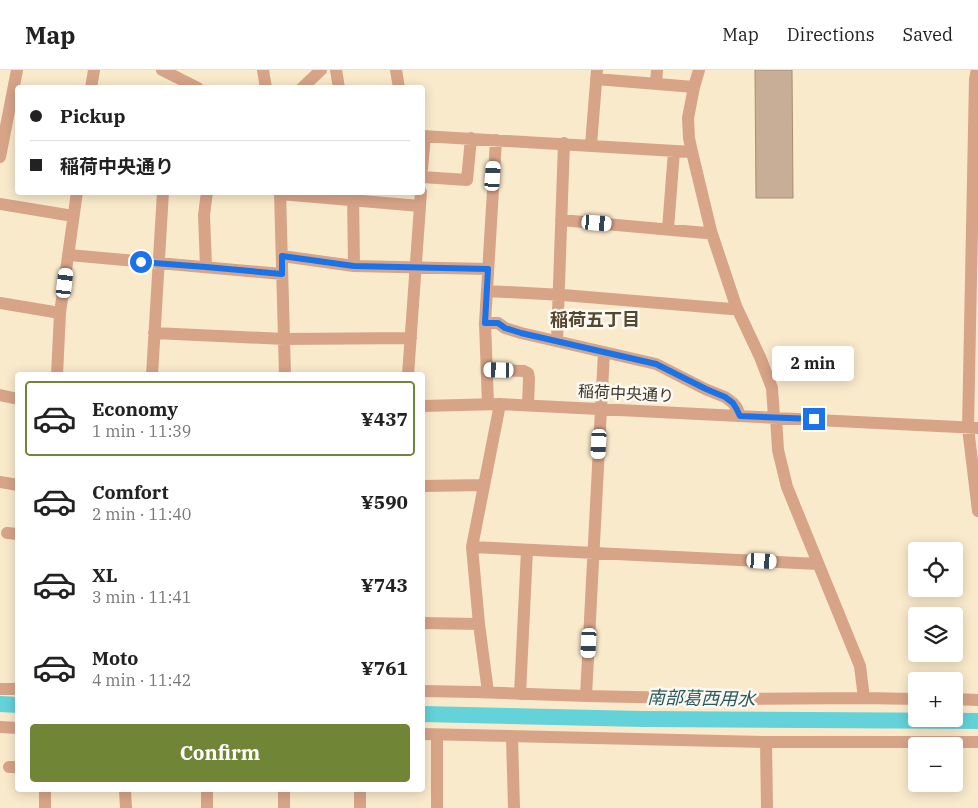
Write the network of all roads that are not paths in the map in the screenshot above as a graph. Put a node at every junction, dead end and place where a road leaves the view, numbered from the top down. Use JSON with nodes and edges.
{"nodes":[{"id":1,"x":17,"y":70,"type":"edge"},
{"id":2,"x":94,"y":70,"type":"edge"},
{"id":3,"x":162,"y":70,"type":"edge"},
{"id":4,"x":263,"y":70,"type":"edge"},
{"id":5,"x":321,"y":70,"type":"edge"},
{"id":6,"x":336,"y":70,"type":"edge"},
{"id":7,"x":396,"y":70,"type":"edge"},
{"id":8,"x":699,"y":70,"type":"edge"},
{"id":9,"x":977,"y":70,"type":"edge"},
{"id":10,"x":596,"y":75,"type":"edge"},
{"id":11,"x":656,"y":76,"type":"edge"},
{"id":12,"x":174,"y":82,"type":"edge"},
{"id":13,"x":92,"y":85,"type":"edge"},
{"id":14,"x":266,"y":85,"type":"edge"},
{"id":15,"x":305,"y":85,"type":"edge"},
{"id":16,"x":338,"y":85,"type":"edge"},
{"id":17,"x":398,"y":85,"type":"edge"},
{"id":18,"x":694,"y":87,"type":"junction"},
{"id":19,"x":9,"y":103,"type":"edge"},
{"id":20,"x":425,"y":136,"type":"edge"},
{"id":21,"x":471,"y":138,"type":"junction"},
{"id":22,"x":496,"y":140,"type":"junction"},
{"id":23,"x":564,"y":143,"type":"junction"},
{"id":24,"x":591,"y":145,"type":"junction"},
{"id":25,"x":674,"y":151,"type":"junction"},
{"id":26,"x":692,"y":152,"type":"junction"},
{"id":27,"x":0,"y":157,"type":"edge"},
{"id":28,"x":425,"y":177,"type":"edge"},
{"id":29,"x":76,"y":195,"type":"edge"},
{"id":30,"x":163,"y":195,"type":"edge"},
{"id":31,"x":207,"y":195,"type":"edge"},
{"id":32,"x":280,"y":195,"type":"edge"},
{"id":33,"x":317,"y":195,"type":"edge"},
{"id":34,"x":421,"y":195,"type":"edge"},
{"id":35,"x":354,"y":197,"type":"edge"},
{"id":36,"x":0,"y":204,"type":"edge"},
{"id":37,"x":420,"y":206,"type":"junction"},
{"id":38,"x":73,"y":216,"type":"junction"},
{"id":39,"x":561,"y":220,"type":"junction"},
{"id":40,"x":668,"y":229,"type":"junction"},
{"id":41,"x":711,"y":232,"type":"junction"},
{"id":42,"x":69,"y":255,"type":"junction"},
{"id":43,"x":282,"y":256,"type":"junction"},
{"id":44,"x":158,"y":264,"type":"junction"},
{"id":45,"x":354,"y":266,"type":"junction"},
{"id":46,"x":206,"y":267,"type":"junction"},
{"id":47,"x":416,"y":267,"type":"junction"},
{"id":48,"x":488,"y":269,"type":"junction"},
{"id":49,"x":282,"y":274,"type":"junction"},
{"id":50,"x":487,"y":291,"type":"junction"},
{"id":51,"x":559,"y":295,"type":"junction"},
{"id":52,"x":0,"y":303,"type":"edge"},
{"id":53,"x":736,"y":306,"type":"junction"},
{"id":54,"x":60,"y":313,"type":"junction"},
{"id":55,"x":485,"y":323,"type":"junction"},
{"id":56,"x":154,"y":333,"type":"junction"},
{"id":57,"x":411,"y":338,"type":"junction"},
{"id":58,"x":284,"y":339,"type":"junction"},
{"id":59,"x":557,"y":341,"type":"junction"},
{"id":60,"x":604,"y":352,"type":"junction"},
{"id":61,"x":487,"y":370,"type":"junction"},
{"id":62,"x":57,"y":372,"type":"edge"},
{"id":63,"x":152,"y":372,"type":"edge"},
{"id":64,"x":285,"y":372,"type":"edge"},
{"id":65,"x":408,"y":372,"type":"edge"},
{"id":66,"x":0,"y":395,"type":"edge"},
{"id":67,"x":15,"y":398,"type":"edge"},
{"id":68,"x":494,"y":404,"type":"junction"},
{"id":69,"x":528,"y":405,"type":"junction"},
{"id":70,"x":425,"y":406,"type":"edge"},
{"id":71,"x":601,"y":408,"type":"junction"},
{"id":72,"x":740,"y":416,"type":"junction"},
{"id":73,"x":775,"y":417,"type":"junction"},
{"id":74,"x":973,"y":428,"type":"edge"},
{"id":75,"x":0,"y":482,"type":"edge"},
{"id":76,"x":15,"y":484,"type":"edge"},
{"id":77,"x":484,"y":485,"type":"junction"},
{"id":78,"x":425,"y":486,"type":"edge"},
{"id":79,"x":978,"y":511,"type":"edge"},
{"id":80,"x":472,"y":547,"type":"junction"},
{"id":81,"x":527,"y":550,"type":"junction"},
{"id":82,"x":594,"y":553,"type":"junction"},
{"id":83,"x":818,"y":564,"type":"junction"},
{"id":84,"x":425,"y":623,"type":"edge"},
{"id":85,"x":479,"y":624,"type":"junction"},
{"id":86,"x":0,"y":689,"type":"edge"},
{"id":87,"x":15,"y":689,"type":"edge"},
{"id":88,"x":425,"y":691,"type":"edge"},
{"id":89,"x":488,"y":692,"type":"junction"},
{"id":90,"x":520,"y":694,"type":"junction"},
{"id":91,"x":586,"y":696,"type":"junction"},
{"id":92,"x":864,"y":698,"type":"junction"},
{"id":93,"x":908,"y":699,"type":"edge"},
{"id":94,"x":963,"y":699,"type":"edge"},
{"id":95,"x":978,"y":700,"type":"edge"},
{"id":96,"x":0,"y":727,"type":"edge"},
{"id":97,"x":15,"y":728,"type":"edge"},
{"id":98,"x":425,"y":734,"type":"edge"},
{"id":99,"x":437,"y":735,"type":"junction"},
{"id":100,"x":512,"y":737,"type":"junction"},
{"id":101,"x":766,"y":742,"type":"junction"},
{"id":102,"x":978,"y":742,"type":"edge"},
{"id":103,"x":44,"y":792,"type":"edge"},
{"id":104,"x":125,"y":792,"type":"edge"},
{"id":105,"x":207,"y":792,"type":"edge"},
{"id":106,"x":284,"y":792,"type":"edge"},
{"id":107,"x":360,"y":792,"type":"edge"},
{"id":108,"x":45,"y":808,"type":"edge"},
{"id":109,"x":126,"y":808,"type":"edge"},
{"id":110,"x":207,"y":808,"type":"edge"},
{"id":111,"x":284,"y":808,"type":"edge"},
{"id":112,"x":360,"y":808,"type":"edge"},
{"id":113,"x":437,"y":808,"type":"edge"},
{"id":114,"x":514,"y":808,"type":"edge"},
{"id":115,"x":767,"y":808,"type":"edge"}],
"edges":[{"from":1,"to":19,"type":"street"},
{"from":2,"to":13,"type":"street"},
{"from":3,"to":12,"type":"street"},
{"from":4,"to":14,"type":"street"},
{"from":5,"to":15,"type":"street"},
{"from":6,"to":16,"type":"street"},
{"from":7,"to":17,"type":"street"},
{"from":8,"to":18,"type":"street"},
{"from":9,"to":74,"type":"street"},
{"from":10,"to":11,"type":"street"},
{"from":10,"to":24,"type":"street"},
{"from":11,"to":18,"type":"street"},
{"from":18,"to":26,"type":"street"},
{"from":19,"to":27,"type":"street"},
{"from":20,"to":21,"type":"street"},
{"from":21,"to":22,"type":"street"},
{"from":21,"to":28,"type":"street"},
{"from":22,"to":23,"type":"street"},
{"from":22,"to":48,"type":"street"},
{"from":23,"to":24,"type":"street"},
{"from":23,"to":39,"type":"street"},
{"from":24,"to":25,"type":"street"},
{"from":25,"to":26,"type":"street"},
{"from":25,"to":40,"type":"street"},
{"from":26,"to":41,"type":"street"},
{"from":29,"to":38,"type":"street"},
{"from":30,"to":44,"type":"street"},
{"from":31,"to":46,"type":"street"},
{"from":32,"to":43,"type":"street"},
{"from":33,"to":35,"type":"street"},
{"from":34,"to":37,"type":"street"},
{"from":35,"to":37,"type":"street"},
{"from":35,"to":45,"type":"street"},
{"from":36,"to":38,"type":"street"},
{"from":37,"to":47,"type":"street"},
{"from":38,"to":42,"type":"street"},
{"from":39,"to":40,"type":"street"},
{"from":39,"to":51,"type":"street"},
{"from":40,"to":41,"type":"street"},
{"from":41,"to":53,"type":"street"},
{"from":42,"to":44,"type":"street"},
{"from":42,"to":54,"type":"street"},
{"from":43,"to":45,"type":"street"},
{"from":43,"to":49,"type":"street"},
{"from":44,"to":46,"type":"street"},
{"from":44,"to":56,"type":"street"},
{"from":45,"to":47,"type":"street"},
{"from":46,"to":49,"type":"street"},
{"from":47,"to":48,"type":"street"},
{"from":47,"to":57,"type":"street"},
{"from":48,"to":50,"type":"street"},
{"from":49,"to":58,"type":"street"},
{"from":50,"to":51,"type":"street"},
{"from":50,"to":55,"type":"street"},
{"from":51,"to":53,"type":"street"},
{"from":51,"to":59,"type":"street"},
{"from":52,"to":54,"type":"street"},
{"from":53,"to":73,"type":"street"},
{"from":54,"to":62,"type":"street"},
{"from":55,"to":59,"type":"street"},
{"from":55,"to":61,"type":"street"},
{"from":56,"to":58,"type":"street"},
{"from":56,"to":63,"type":"street"},
{"from":57,"to":58,"type":"street"},
{"from":57,"to":65,"type":"street"},
{"from":58,"to":64,"type":"street"},
{"from":59,"to":60,"type":"street"},
{"from":60,"to":71,"type":"street"},
{"from":60,"to":72,"type":"street"},
{"from":61,"to":68,"type":"street"},
{"from":61,"to":69,"type":"street"},
{"from":66,"to":67,"type":"street"},
{"from":68,"to":69,"type":"street","name":"稲荷中央通り"},
{"from":68,"to":70,"type":"street","name":"稲荷中央通り"},
{"from":68,"to":77,"type":"street"},
{"from":69,"to":71,"type":"street","name":"稲荷中央通り"},
{"from":71,"to":72,"type":"street","name":"稲荷中央通り"},
{"from":71,"to":82,"type":"street"},
{"from":72,"to":73,"type":"street","name":"稲荷中央通り"},
{"from":73,"to":74,"type":"street","name":"稲荷中央通り"},
{"from":73,"to":83,"type":"street"},
{"from":74,"to":79,"type":"street"},
{"from":75,"to":76,"type":"street"},
{"from":77,"to":78,"type":"street"},
{"from":77,"to":80,"type":"street"},
{"from":80,"to":81,"type":"street"},
{"from":80,"to":85,"type":"street"},
{"from":81,"to":82,"type":"street"},
{"from":81,"to":90,"type":"street"},
{"from":82,"to":83,"type":"street"},
{"from":82,"to":91,"type":"street"},
{"from":83,"to":92,"type":"street"},
{"from":84,"to":85,"type":"street"},
{"from":85,"to":89,"type":"street"},
{"from":86,"to":87,"type":"street"},
{"from":88,"to":89,"type":"street"},
{"from":89,"to":90,"type":"street"},
{"from":90,"to":91,"type":"street"},
{"from":91,"to":92,"type":"street"},
{"from":92,"to":93,"type":"street"},
{"from":94,"to":95,"type":"street"},
{"from":96,"to":97,"type":"street"},
{"from":98,"to":99,"type":"street"},
{"from":99,"to":100,"type":"street"},
{"from":99,"to":113,"type":"street"},
{"from":100,"to":101,"type":"street"},
{"from":100,"to":114,"type":"street"},
{"from":101,"to":102,"type":"street"},
{"from":101,"to":115,"type":"street"},
{"from":103,"to":108,"type":"street"},
{"from":104,"to":109,"type":"street"},
{"from":105,"to":110,"type":"street"},
{"from":106,"to":111,"type":"street"},
{"from":107,"to":112,"type":"street"}]}
